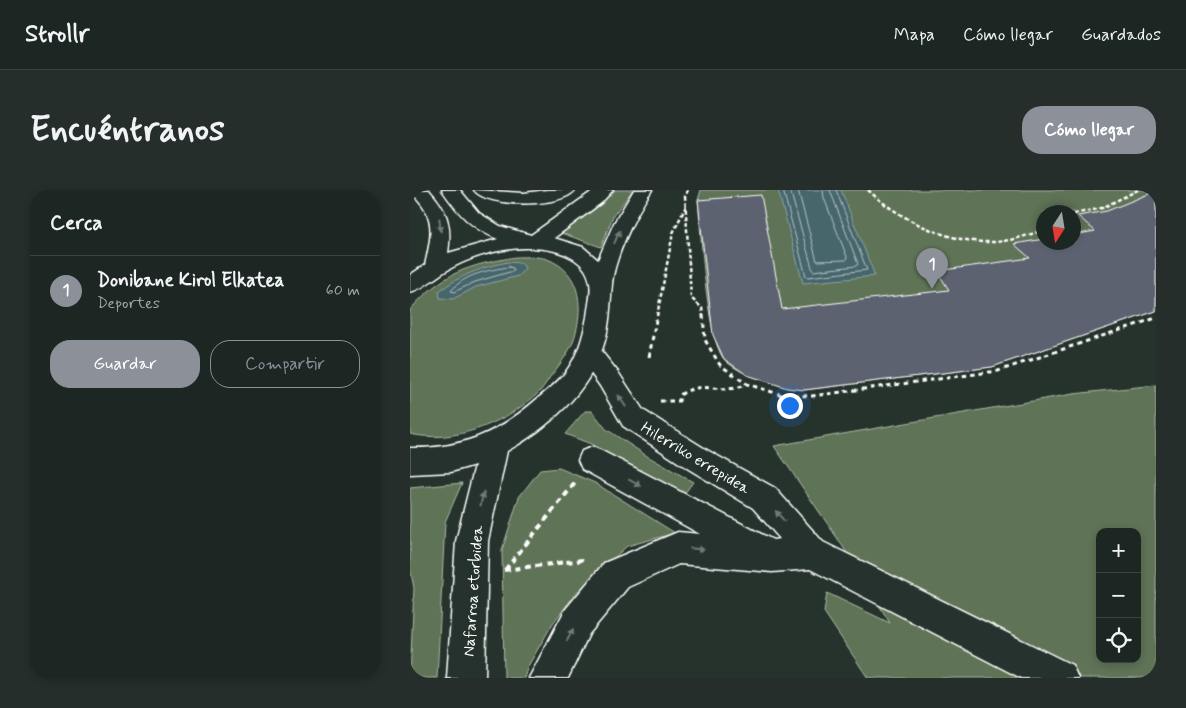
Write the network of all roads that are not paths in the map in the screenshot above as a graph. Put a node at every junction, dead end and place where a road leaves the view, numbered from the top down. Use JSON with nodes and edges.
{"nodes":[{"id":1,"x":419,"y":190,"type":"edge"},
{"id":2,"x":451,"y":190,"type":"edge"},
{"id":3,"x":483,"y":190,"type":"edge"},
{"id":4,"x":604,"y":190,"type":"edge"},
{"id":5,"x":643,"y":190,"type":"edge"},
{"id":6,"x":562,"y":192,"type":"edge"},
{"id":7,"x":530,"y":242,"type":"junction"},
{"id":8,"x":435,"y":267,"type":"junction"},
{"id":9,"x":601,"y":283,"type":"junction"},
{"id":10,"x":410,"y":285,"type":"edge"},
{"id":11,"x":589,"y":354,"type":"junction"},
{"id":12,"x":494,"y":446,"type":"junction"},
{"id":13,"x":410,"y":461,"type":"edge"},
{"id":14,"x":584,"y":471,"type":"road end"},
{"id":15,"x":812,"y":552,"type":"junction"},
{"id":16,"x":772,"y":556,"type":"junction"},
{"id":17,"x":466,"y":678,"type":"edge"},
{"id":18,"x":548,"y":678,"type":"edge"},
{"id":19,"x":1059,"y":678,"type":"edge"}],
"edges":[{"from":1,"to":8,"type":"main road","one_way":true},
{"from":2,"to":7,"type":"main road"},
{"from":3,"to":6,"type":"main road"},
{"from":4,"to":7,"type":"main road"},
{"from":9,"to":5,"type":"main road","one_way":true},
{"from":7,"to":8,"type":"main road"},
{"from":7,"to":9,"type":"main road"},
{"from":8,"to":10,"type":"main road"},
{"from":9,"to":11,"type":"main road"},
{"from":11,"to":12,"type":"main road"},
{"from":15,"to":11,"type":"main road","name":"Hilerriko errepidea","one_way":true},
{"from":12,"to":13,"type":"main road"},
{"from":17,"to":12,"type":"main road","name":"Nafarroa etorbidea","one_way":true},
{"from":14,"to":16,"type":"main road","one_way":true},
{"from":15,"to":16,"type":"main road"},
{"from":15,"to":19,"type":"main road","name":"Hilerriko errepidea"},
{"from":18,"to":16,"type":"main road","one_way":true}]}
